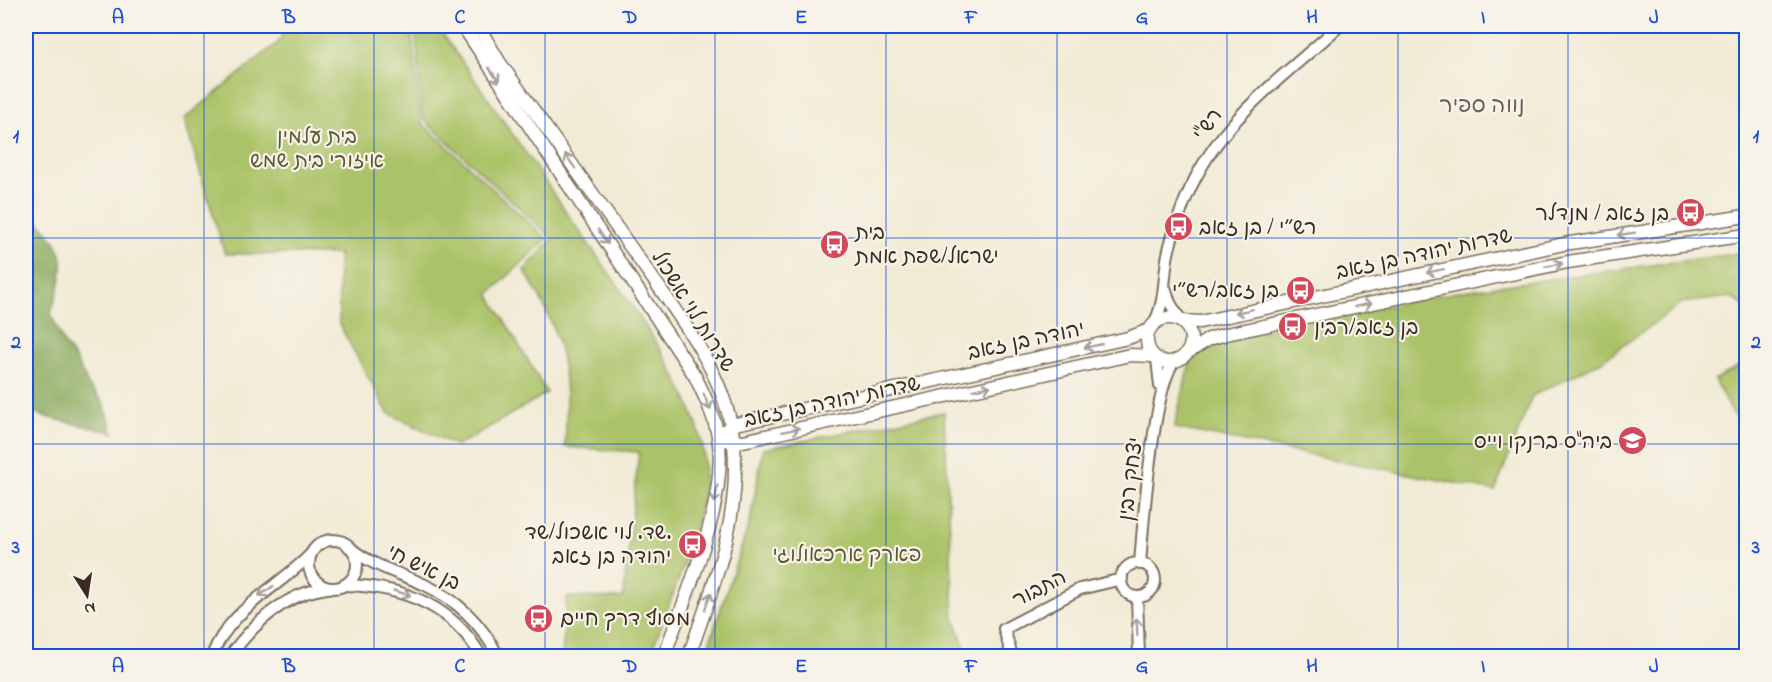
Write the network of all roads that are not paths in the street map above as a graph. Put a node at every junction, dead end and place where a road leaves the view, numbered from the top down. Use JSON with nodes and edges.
{"nodes":[{"id":1,"x":463,"y":26,"type":"edge"},
{"id":2,"x":478,"y":26,"type":"edge"},
{"id":3,"x":1339,"y":26,"type":"edge"},
{"id":4,"x":1746,"y":216,"type":"edge"},
{"id":5,"x":1746,"y":235,"type":"edge"},
{"id":6,"x":1165,"y":284,"type":"junction"},
{"id":7,"x":1181,"y":320,"type":"junction"},
{"id":8,"x":1151,"y":328,"type":"junction"},
{"id":9,"x":1186,"y":353,"type":"junction"},
{"id":10,"x":1155,"y":358,"type":"junction"},
{"id":11,"x":1175,"y":360,"type":"junction"},
{"id":12,"x":911,"y":386,"type":"joint"},
{"id":13,"x":1160,"y":399,"type":"junction"},
{"id":14,"x":731,"y":425,"type":"junction"},
{"id":15,"x":718,"y":436,"type":"junction"},
{"id":16,"x":734,"y":443,"type":"junction"},
{"id":17,"x":349,"y":547,"type":"junction"},
{"id":18,"x":311,"y":554,"type":"junction"},
{"id":19,"x":1140,"y":564,"type":"junction"},
{"id":20,"x":1122,"y":579,"type":"junction"},
{"id":21,"x":344,"y":585,"type":"junction"},
{"id":22,"x":329,"y":587,"type":"junction"},
{"id":23,"x":1137,"y":597,"type":"junction"},
{"id":24,"x":212,"y":657,"type":"edge"},
{"id":25,"x":230,"y":657,"type":"edge"},
{"id":26,"x":481,"y":657,"type":"edge"},
{"id":27,"x":498,"y":657,"type":"edge"},
{"id":28,"x":664,"y":657,"type":"edge"},
{"id":29,"x":689,"y":657,"type":"edge"},
{"id":30,"x":1012,"y":657,"type":"edge"},
{"id":31,"x":1139,"y":657,"type":"edge"}],
"edges":[{"from":1,"to":15,"type":"main road","name":"שדרות לוי אשכול","one_way":true},
{"from":14,"to":2,"type":"main road","name":"שדרות לוי אשכול","one_way":true},
{"from":3,"to":6,"type":"street","name":"רש\"י"},
{"from":4,"to":7,"type":"main road","name":"שדרות יהודה בן זאב","one_way":true},
{"from":9,"to":5,"type":"main road","name":"שדרות יהודה בן זאב","one_way":true},
{"from":6,"to":7,"type":"street","name":"רש\"י"},
{"from":6,"to":8,"type":"street","name":"רש\"י"},
{"from":7,"to":8,"type":"main road"},
{"from":7,"to":9,"type":"main road"},
{"from":8,"to":10,"type":"main road"},
{"from":8,"to":12,"type":"main road","name":"יהודה בן זאב","one_way":true},
{"from":9,"to":11,"type":"main road"},
{"from":10,"to":11,"type":"main road"},
{"from":10,"to":13,"type":"street","name":"יצחק רבין"},
{"from":16,"to":10,"type":"main road","name":"שדרות יהודה בן זאב","one_way":true},
{"from":11,"to":13,"type":"street","name":"יצחק רבין"},
{"from":12,"to":14,"type":"main road","name":"שדרות יהודה בן זאב"},
{"from":13,"to":19,"type":"street","name":"יצחק רבין"},
{"from":14,"to":15,"type":"main road","name":"שדרות יהודה בן זאב"},
{"from":14,"to":16,"type":"main road","name":"שדרות לוי אשכול"},
{"from":15,"to":16,"type":"main road","name":"שדרות יהודה בן זאב"},
{"from":15,"to":28,"type":"main road","name":"שדרות לוי אשכול","one_way":true},
{"from":29,"to":16,"type":"main road","name":"שדרות לוי אשכול","one_way":true},
{"from":17,"to":18,"type":"street"},
{"from":17,"to":21,"type":"street"},
{"from":17,"to":27,"type":"street","name":"בן איש חי"},
{"from":18,"to":22,"type":"street"},
{"from":18,"to":24,"type":"street","one_way":true},
{"from":19,"to":20,"type":"street"},
{"from":19,"to":23,"type":"street"},
{"from":20,"to":23,"type":"street"},
{"from":20,"to":30,"type":"street","name":"התבור"},
{"from":21,"to":22,"type":"street"},
{"from":21,"to":26,"type":"street","name":"בן איש חי","one_way":true},
{"from":22,"to":25,"type":"street"},
{"from":31,"to":23,"type":"street","one_way":true}]}
